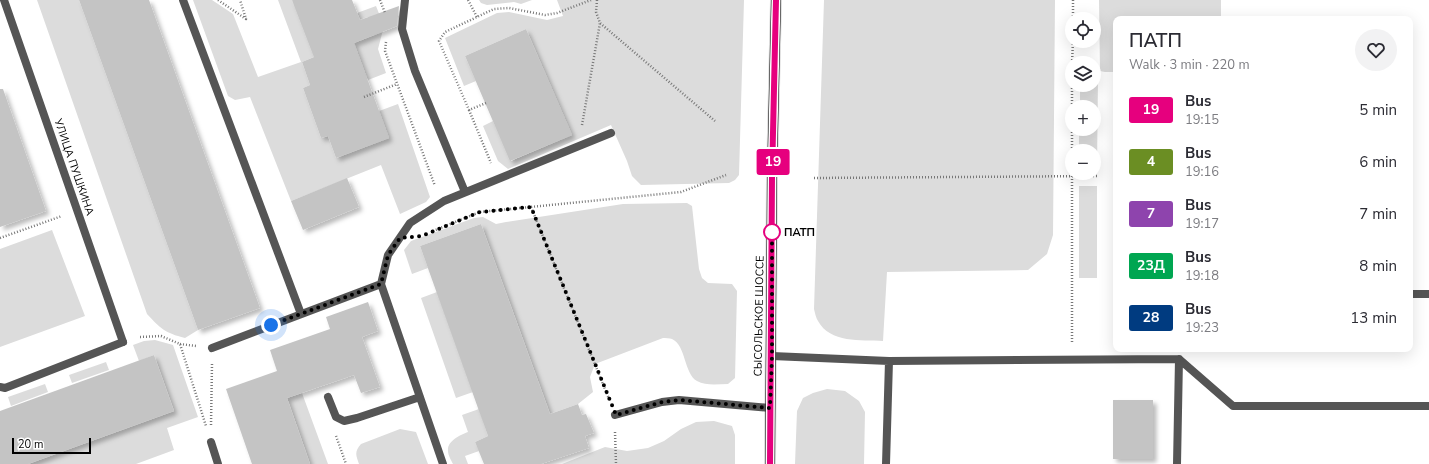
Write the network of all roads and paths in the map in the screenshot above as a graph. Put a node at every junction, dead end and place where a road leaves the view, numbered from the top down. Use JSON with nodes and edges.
{"nodes":[{"id":1,"x":4,"y":0,"type":"edge"},
{"id":2,"x":183,"y":0,"type":"edge"},
{"id":3,"x":218,"y":0,"type":"edge"},
{"id":4,"x":240,"y":0,"type":"edge"},
{"id":5,"x":405,"y":0,"type":"edge"},
{"id":6,"x":468,"y":0,"type":"edge"},
{"id":7,"x":591,"y":0,"type":"edge"},
{"id":8,"x":597,"y":0,"type":"edge"},
{"id":9,"x":776,"y":0,"type":"edge"},
{"id":10,"x":1073,"y":0,"type":"edge"},
{"id":11,"x":1073,"y":12,"type":"edge"},
{"id":12,"x":477,"y":17,"type":"junction"},
{"id":13,"x":600,"y":23,"type":"junction"},
{"id":14,"x":397,"y":84,"type":"dead end"},
{"id":15,"x":364,"y":97,"type":"dead end"},
{"id":16,"x":486,"y":103,"type":"dead end"},
{"id":17,"x":469,"y":110,"type":"junction"},
{"id":18,"x":714,"y":121,"type":"dead end"},
{"id":19,"x":611,"y":133,"type":"dead end"},
{"id":20,"x":579,"y":147,"type":"junction"},
{"id":21,"x":726,"y":175,"type":"dead end"},
{"id":22,"x":1065,"y":175,"type":"edge"},
{"id":23,"x":814,"y":178,"type":"dead end"},
{"id":24,"x":498,"y":180,"type":"junction"},
{"id":25,"x":1072,"y":180,"type":"edge"},
{"id":26,"x":465,"y":192,"type":"junction"},
{"id":27,"x":531,"y":207,"type":"junction"},
{"id":28,"x":77,"y":210,"type":"junction"},
{"id":29,"x":0,"y":238,"type":"edge"},
{"id":30,"x":400,"y":238,"type":"junction"},
{"id":31,"x":381,"y":284,"type":"junction"},
{"id":32,"x":1413,"y":294,"type":"edge"},
{"id":33,"x":1429,"y":294,"type":"edge"},
{"id":34,"x":301,"y":314,"type":"junction"},
{"id":35,"x":123,"y":342,"type":"junction"},
{"id":36,"x":212,"y":348,"type":"joint"},
{"id":37,"x":772,"y":356,"type":"junction"},
{"id":38,"x":1179,"y":359,"type":"junction"},
{"id":39,"x":1072,"y":360,"type":"junction"},
{"id":40,"x":889,"y":361,"type":"junction"},
{"id":41,"x":2,"y":388,"type":"edge"},
{"id":42,"x":420,"y":397,"type":"junction"},
{"id":43,"x":328,"y":398,"type":"dead end"},
{"id":44,"x":1429,"y":406,"type":"edge"},
{"id":45,"x":770,"y":408,"type":"junction"},
{"id":46,"x":616,"y":415,"type":"junction"},
{"id":47,"x":344,"y":421,"type":"junction"},
{"id":48,"x":211,"y":442,"type":"junction"},
{"id":49,"x":218,"y":464,"type":"edge"},
{"id":50,"x":346,"y":464,"type":"edge"},
{"id":51,"x":443,"y":464,"type":"edge"},
{"id":52,"x":616,"y":464,"type":"edge"},
{"id":53,"x":770,"y":464,"type":"edge"},
{"id":54,"x":886,"y":464,"type":"edge"},
{"id":55,"x":1177,"y":464,"type":"edge"}],
"edges":[{"from":1,"to":28,"type":"street","name":"УЛИЦА ПУШКИНА"},
{"from":2,"to":34,"type":"street"},
{"from":3,"to":4,"type":"path"},
{"from":5,"to":26,"type":"street"},
{"from":6,"to":12,"type":"path"},
{"from":7,"to":12,"type":"path"},
{"from":8,"to":13,"type":"path"},
{"from":9,"to":37,"type":"main road","name":"СЫСОЛЬСКОЕ ШОССЕ"},
{"from":10,"to":11,"type":"path"},
{"from":12,"to":17,"type":"path"},
{"from":13,"to":18,"type":"path"},
{"from":13,"to":20,"type":"path"},
{"from":14,"to":15,"type":"path"},
{"from":16,"to":17,"type":"path"},
{"from":17,"to":24,"type":"path"},
{"from":19,"to":20,"type":"street"},
{"from":20,"to":24,"type":"street"},
{"from":21,"to":27,"type":"path"},
{"from":22,"to":23,"type":"path"},
{"from":24,"to":26,"type":"street"},
{"from":25,"to":39,"type":"path"},
{"from":26,"to":30,"type":"street"},
{"from":27,"to":30,"type":"path"},
{"from":27,"to":46,"type":"path"},
{"from":28,"to":29,"type":"path"},
{"from":28,"to":35,"type":"street","name":"УЛИЦА ПУШКИНА"},
{"from":30,"to":31,"type":"street"},
{"from":31,"to":34,"type":"street"},
{"from":31,"to":42,"type":"street"},
{"from":32,"to":33,"type":"street"},
{"from":34,"to":36,"type":"street"},
{"from":35,"to":41,"type":"street"},
{"from":35,"to":48,"type":"path"},
{"from":36,"to":48,"type":"path"},
{"from":37,"to":40,"type":"street"},
{"from":37,"to":45,"type":"main road","name":"СЫСОЛЬСКОЕ ШОССЕ"},
{"from":38,"to":39,"type":"street"},
{"from":38,"to":44,"type":"street"},
{"from":38,"to":55,"type":"street"},
{"from":39,"to":40,"type":"street"},
{"from":40,"to":54,"type":"street"},
{"from":42,"to":47,"type":"street"},
{"from":42,"to":51,"type":"street"},
{"from":43,"to":47,"type":"street"},
{"from":45,"to":46,"type":"street"},
{"from":45,"to":53,"type":"main road","name":"СЫСОЛЬСКОЕ ШОССЕ"},
{"from":46,"to":52,"type":"path"},
{"from":47,"to":50,"type":"path"},
{"from":48,"to":49,"type":"street"}]}
